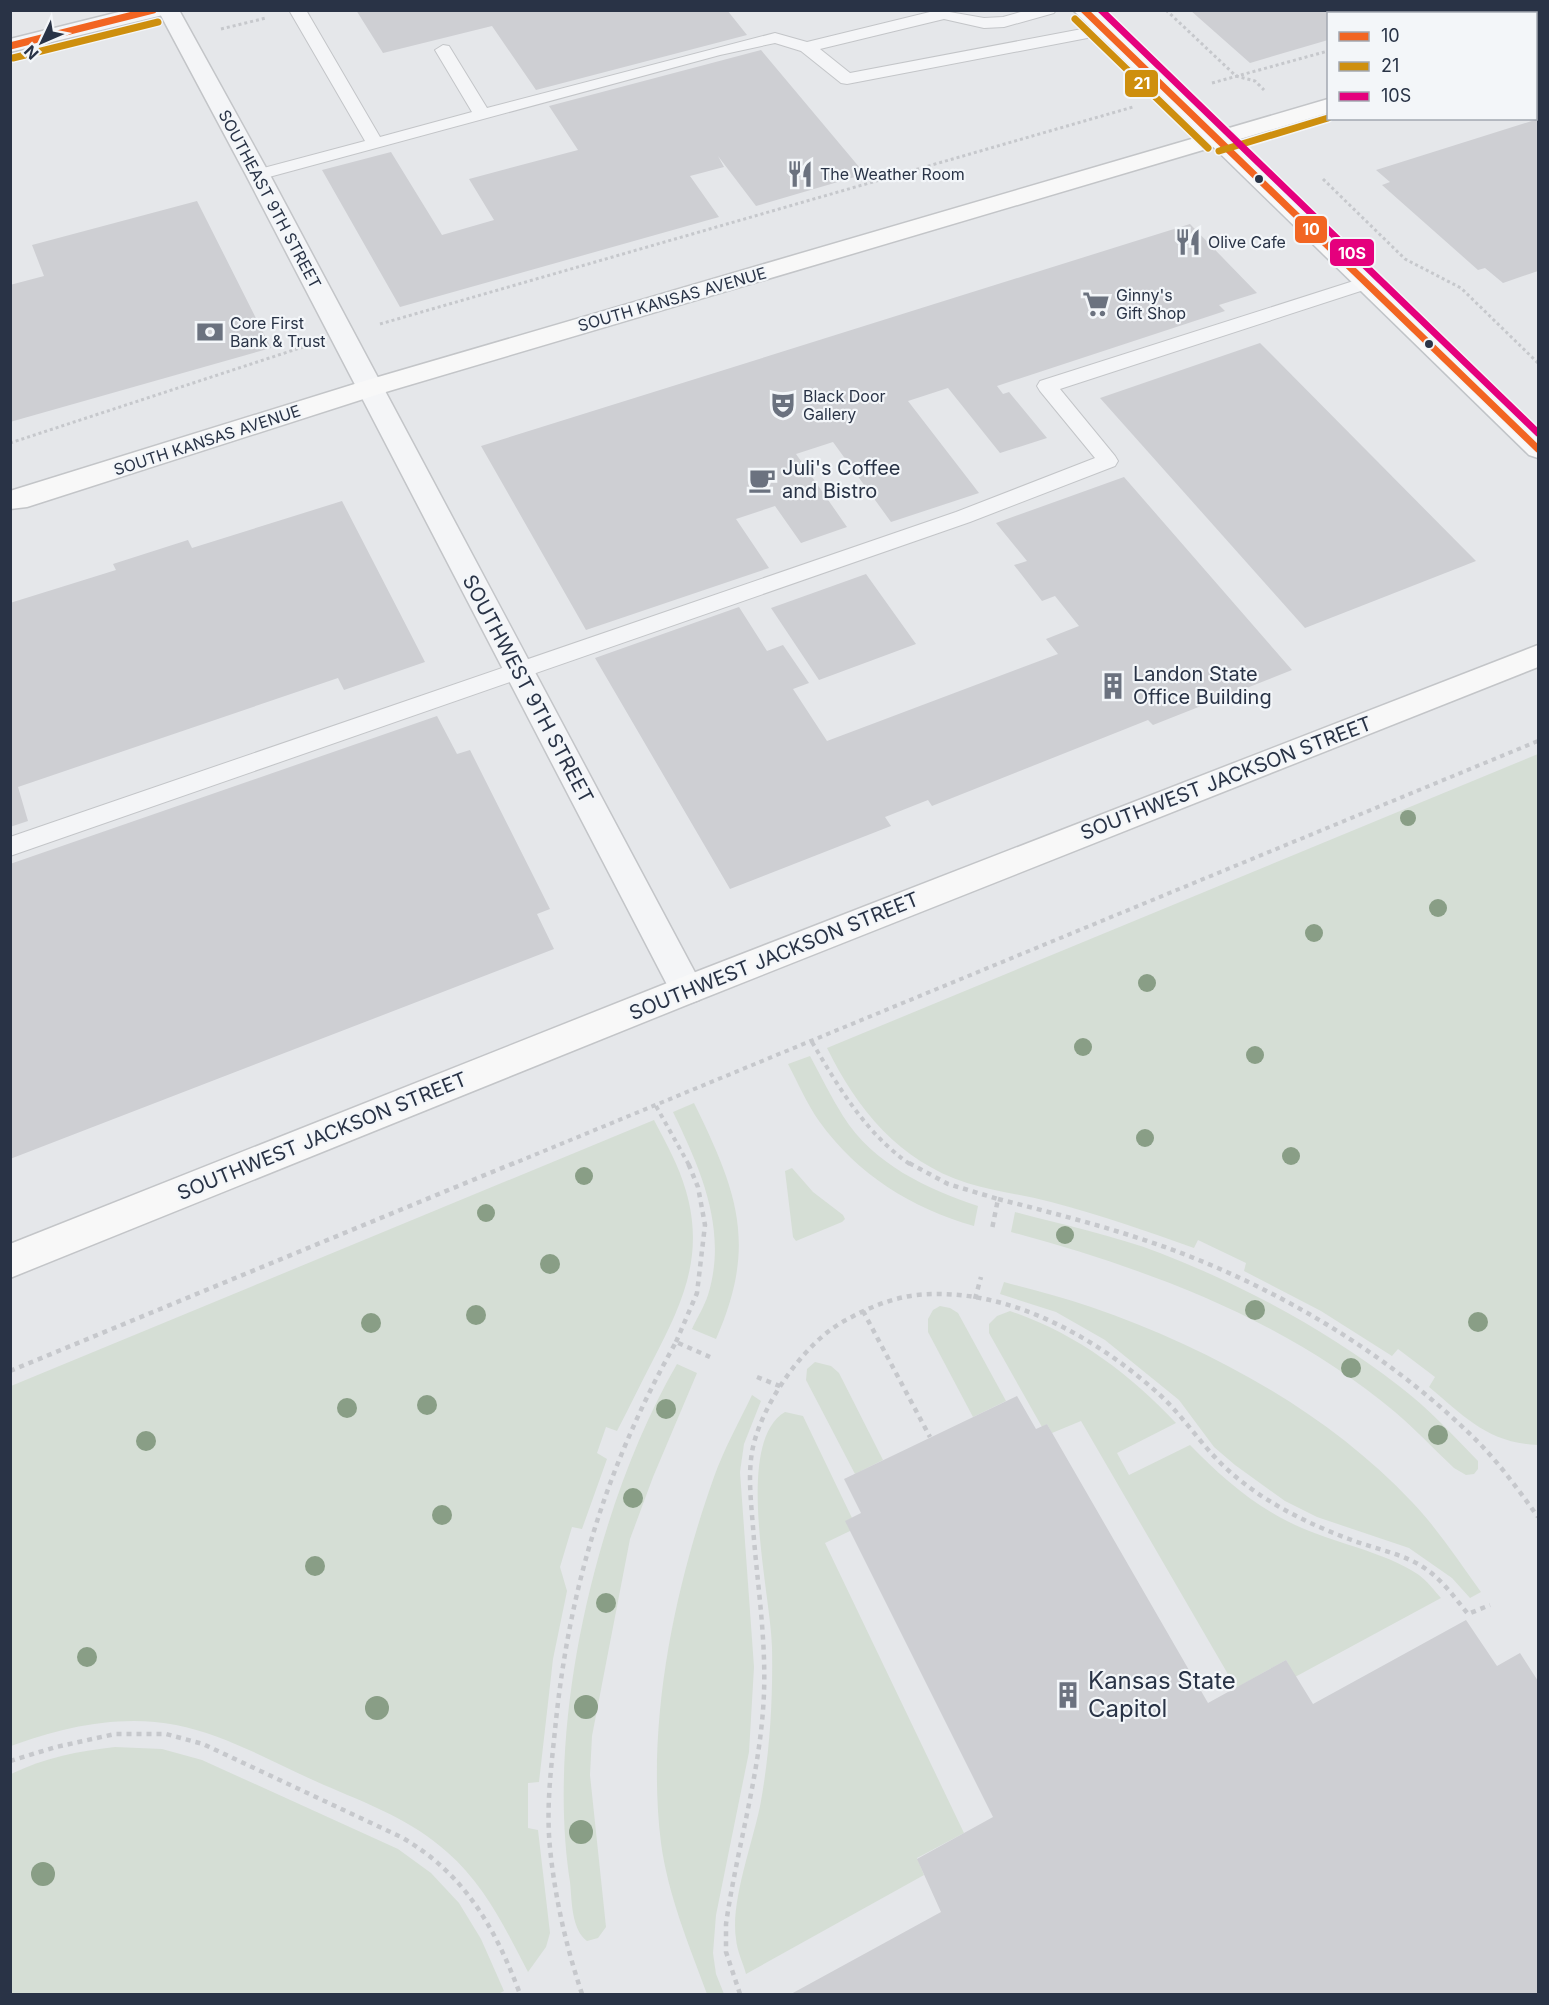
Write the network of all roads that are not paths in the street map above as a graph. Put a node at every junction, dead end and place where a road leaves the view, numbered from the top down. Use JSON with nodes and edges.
{"nodes":[{"id":1,"x":155,"y":10,"type":"edge"},
{"id":2,"x":168,"y":10,"type":"edge"},
{"id":3,"x":297,"y":10,"type":"edge"},
{"id":4,"x":1048,"y":10,"type":"edge"},
{"id":5,"x":1083,"y":10,"type":"edge"},
{"id":6,"x":1103,"y":30,"type":"junction"},
{"id":7,"x":10,"y":46,"type":"edge"},
{"id":8,"x":807,"y":47,"type":"junction"},
{"id":9,"x":443,"y":50,"type":"dead end"},
{"id":10,"x":1327,"y":107,"type":"edge"},
{"id":11,"x":482,"y":114,"type":"junction"},
{"id":12,"x":1216,"y":139,"type":"junction"},
{"id":13,"x":375,"y":143,"type":"junction"},
{"id":14,"x":258,"y":175,"type":"junction"},
{"id":15,"x":1366,"y":283,"type":"junction"},
{"id":16,"x":370,"y":388,"type":"junction"},
{"id":17,"x":1539,"y":448,"type":"edge"},
{"id":18,"x":13,"y":502,"type":"edge"},
{"id":19,"x":1539,"y":656,"type":"edge"},
{"id":20,"x":518,"y":669,"type":"junction"},
{"id":21,"x":10,"y":847,"type":"edge"},
{"id":22,"x":687,"y":990,"type":"junction"},
{"id":23,"x":10,"y":1261,"type":"edge"}],
"edges":[{"from":1,"to":7,"type":"street"},
{"from":2,"to":14,"type":"street","name":"SOUTHEAST 9TH STREET"},
{"from":3,"to":13,"type":"lane"},
{"from":4,"to":8,"type":"lane"},
{"from":5,"to":6,"type":"main road"},
{"from":6,"to":8,"type":"lane"},
{"from":6,"to":12,"type":"main road"},
{"from":8,"to":11,"type":"lane"},
{"from":9,"to":11,"type":"lane"},
{"from":10,"to":12,"type":"main road","name":"SOUTH KANSAS AVENUE"},
{"from":11,"to":13,"type":"lane"},
{"from":12,"to":15,"type":"main road"},
{"from":12,"to":16,"type":"main road","name":"SOUTH KANSAS AVENUE"},
{"from":13,"to":14,"type":"lane"},
{"from":14,"to":16,"type":"street","name":"SOUTHEAST 9TH STREET"},
{"from":15,"to":17,"type":"main road"},
{"from":15,"to":20,"type":"lane"},
{"from":16,"to":18,"type":"main road","name":"SOUTH KANSAS AVENUE"},
{"from":16,"to":20,"type":"street","name":"SOUTHWEST 9TH STREET"},
{"from":19,"to":22,"type":"main road","name":"SOUTHWEST JACKSON STREET"},
{"from":20,"to":21,"type":"lane"},
{"from":20,"to":22,"type":"street","name":"SOUTHWEST 9TH STREET"},
{"from":22,"to":23,"type":"main road","name":"SOUTHWEST JACKSON STREET"}]}
